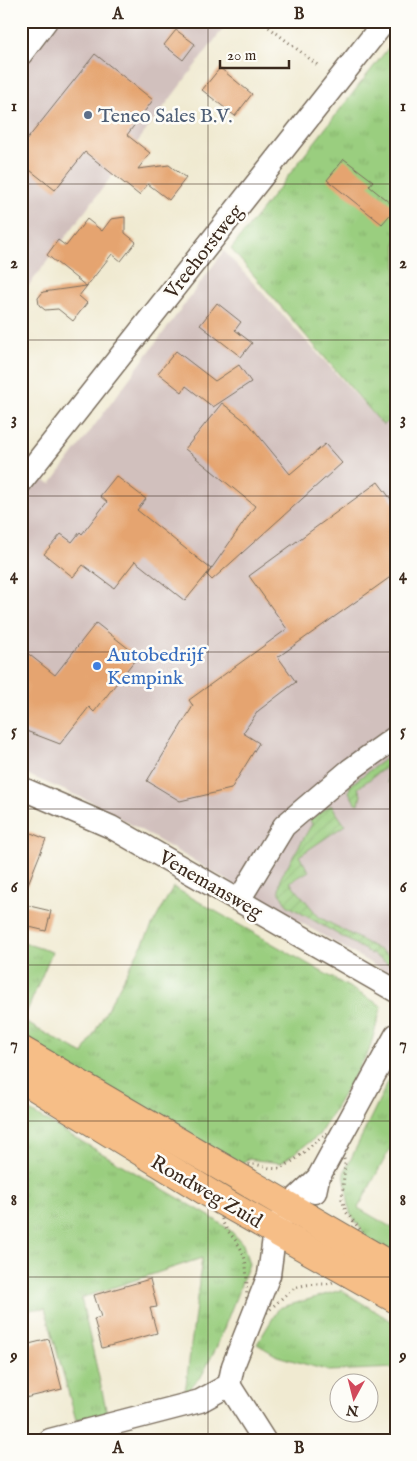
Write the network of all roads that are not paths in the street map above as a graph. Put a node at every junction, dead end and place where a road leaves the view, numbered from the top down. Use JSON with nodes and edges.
{"nodes":[{"id":1,"x":46,"y":21,"type":"edge"},
{"id":2,"x":385,"y":21,"type":"edge"},
{"id":3,"x":21,"y":54,"type":"edge"},
{"id":4,"x":21,"y":482,"type":"edge"},
{"id":5,"x":396,"y":737,"type":"edge"},
{"id":6,"x":21,"y":788,"type":"edge"},
{"id":7,"x":240,"y":900,"type":"junction"},
{"id":8,"x":396,"y":991,"type":"edge"},
{"id":9,"x":396,"y":1035,"type":"edge"},
{"id":10,"x":21,"y":1050,"type":"edge"},
{"id":11,"x":21,"y":1078,"type":"edge"},
{"id":12,"x":292,"y":1225,"type":"junction"},
{"id":13,"x":351,"y":1258,"type":"junction"},
{"id":14,"x":396,"y":1269,"type":"edge"},
{"id":15,"x":396,"y":1299,"type":"edge"},
{"id":16,"x":230,"y":1385,"type":"junction"},
{"id":17,"x":50,"y":1440,"type":"edge"},
{"id":18,"x":264,"y":1440,"type":"edge"}],
"edges":[{"from":1,"to":3,"type":"street"},
{"from":2,"to":4,"type":"street","name":"Vreehorstweg"},
{"from":5,"to":7,"type":"street"},
{"from":6,"to":7,"type":"street","name":"Venemansweg"},
{"from":7,"to":8,"type":"street","name":"Venemansweg"},
{"from":9,"to":12,"type":"street"},
{"from":10,"to":12,"type":"main road","name":"Rondweg Zuid"},
{"from":11,"to":12,"type":"main road","name":"Rondweg Zuid"},
{"from":12,"to":13,"type":"main road","name":"Rondweg Zuid"},
{"from":12,"to":16,"type":"street"},
{"from":13,"to":14,"type":"main road","name":"Rondweg Zuid"},
{"from":13,"to":15,"type":"main road","name":"Rondweg Zuid"},
{"from":16,"to":17,"type":"street"},
{"from":16,"to":18,"type":"street"}]}
